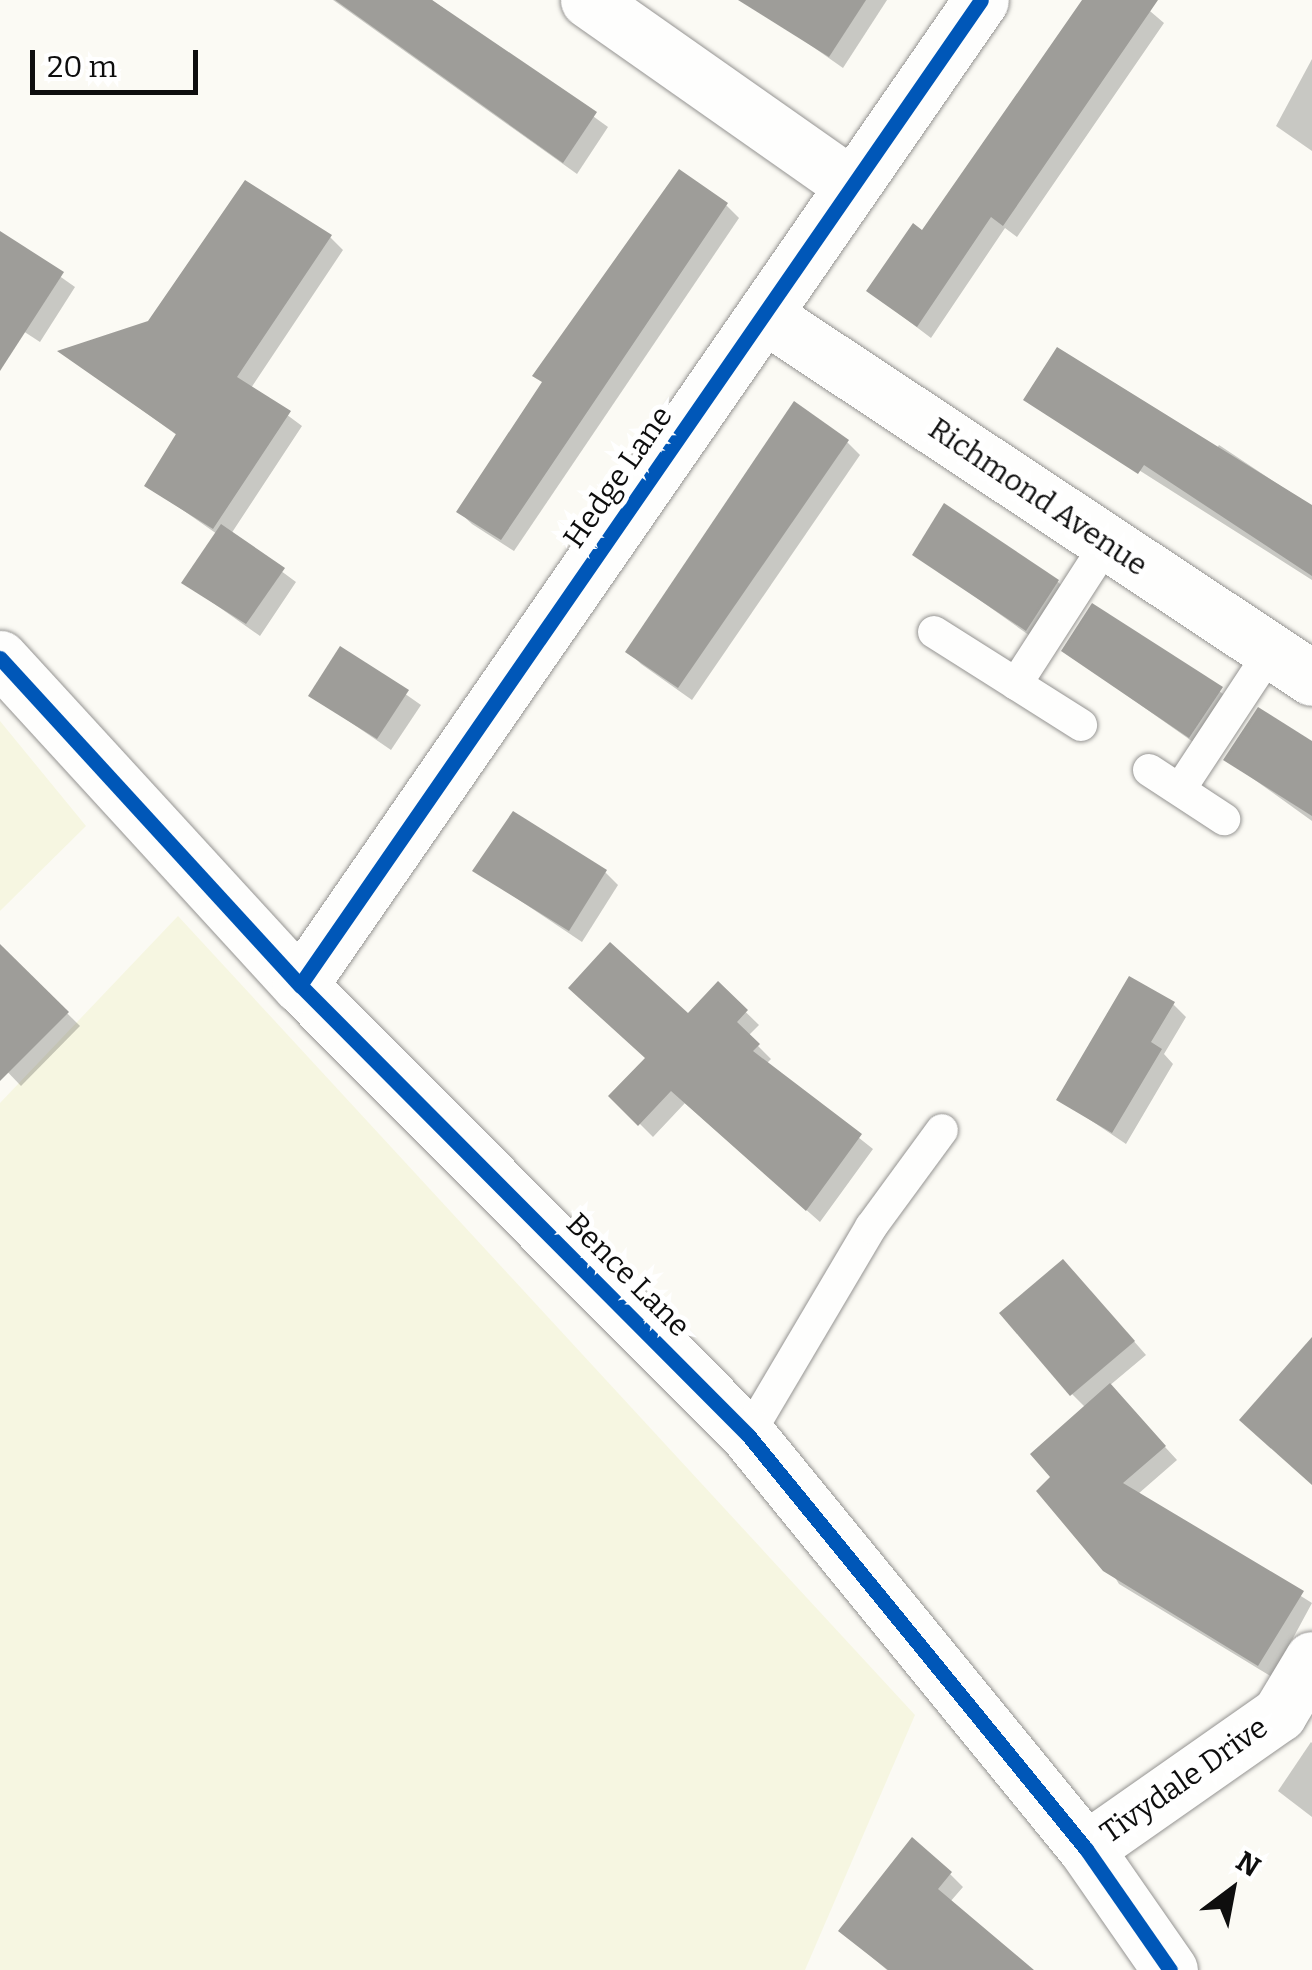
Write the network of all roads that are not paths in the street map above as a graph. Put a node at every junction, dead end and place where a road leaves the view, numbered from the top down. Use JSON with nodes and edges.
{"nodes":[{"id":1,"x":588,"y":0,"type":"edge"},
{"id":2,"x":981,"y":0,"type":"edge"},
{"id":3,"x":847,"y":182,"type":"junction"},
{"id":4,"x":764,"y":315,"type":"junction"},
{"id":5,"x":1107,"y":543,"type":"junction"},
{"id":6,"x":934,"y":632,"type":"dead end"},
{"id":7,"x":0,"y":658,"type":"edge"},
{"id":8,"x":1291,"y":664,"type":"edge"},
{"id":9,"x":1016,"y":684,"type":"junction"},
{"id":10,"x":1082,"y":726,"type":"dead end"},
{"id":11,"x":1149,"y":770,"type":"dead end"},
{"id":12,"x":1180,"y":790,"type":"junction"},
{"id":13,"x":1224,"y":818,"type":"dead end"},
{"id":14,"x":300,"y":984,"type":"junction"},
{"id":15,"x":942,"y":1130,"type":"dead end"},
{"id":16,"x":748,"y":1434,"type":"junction"},
{"id":17,"x":1312,"y":1659,"type":"edge"},
{"id":18,"x":1086,"y":1849,"type":"junction"},
{"id":19,"x":1170,"y":1970,"type":"edge"}],
"edges":[{"from":1,"to":3,"type":"street"},
{"from":2,"to":3,"type":"street","name":"Hedge Lane"},
{"from":3,"to":4,"type":"street","name":"Hedge Lane"},
{"from":4,"to":5,"type":"street","name":"Richmond Avenue"},
{"from":4,"to":14,"type":"street","name":"Hedge Lane"},
{"from":5,"to":8,"type":"street","name":"Richmond Avenue"},
{"from":5,"to":9,"type":"lane"},
{"from":6,"to":9,"type":"lane"},
{"from":7,"to":14,"type":"street","name":"Bence Lane"},
{"from":8,"to":12,"type":"lane"},
{"from":9,"to":10,"type":"lane"},
{"from":11,"to":12,"type":"lane"},
{"from":12,"to":13,"type":"lane"},
{"from":14,"to":16,"type":"street","name":"Bence Lane"},
{"from":15,"to":16,"type":"lane"},
{"from":16,"to":18,"type":"street","name":"Bence Lane"},
{"from":17,"to":18,"type":"street","name":"Tivydale Drive"},
{"from":18,"to":19,"type":"street","name":"Bence Lane"}]}
